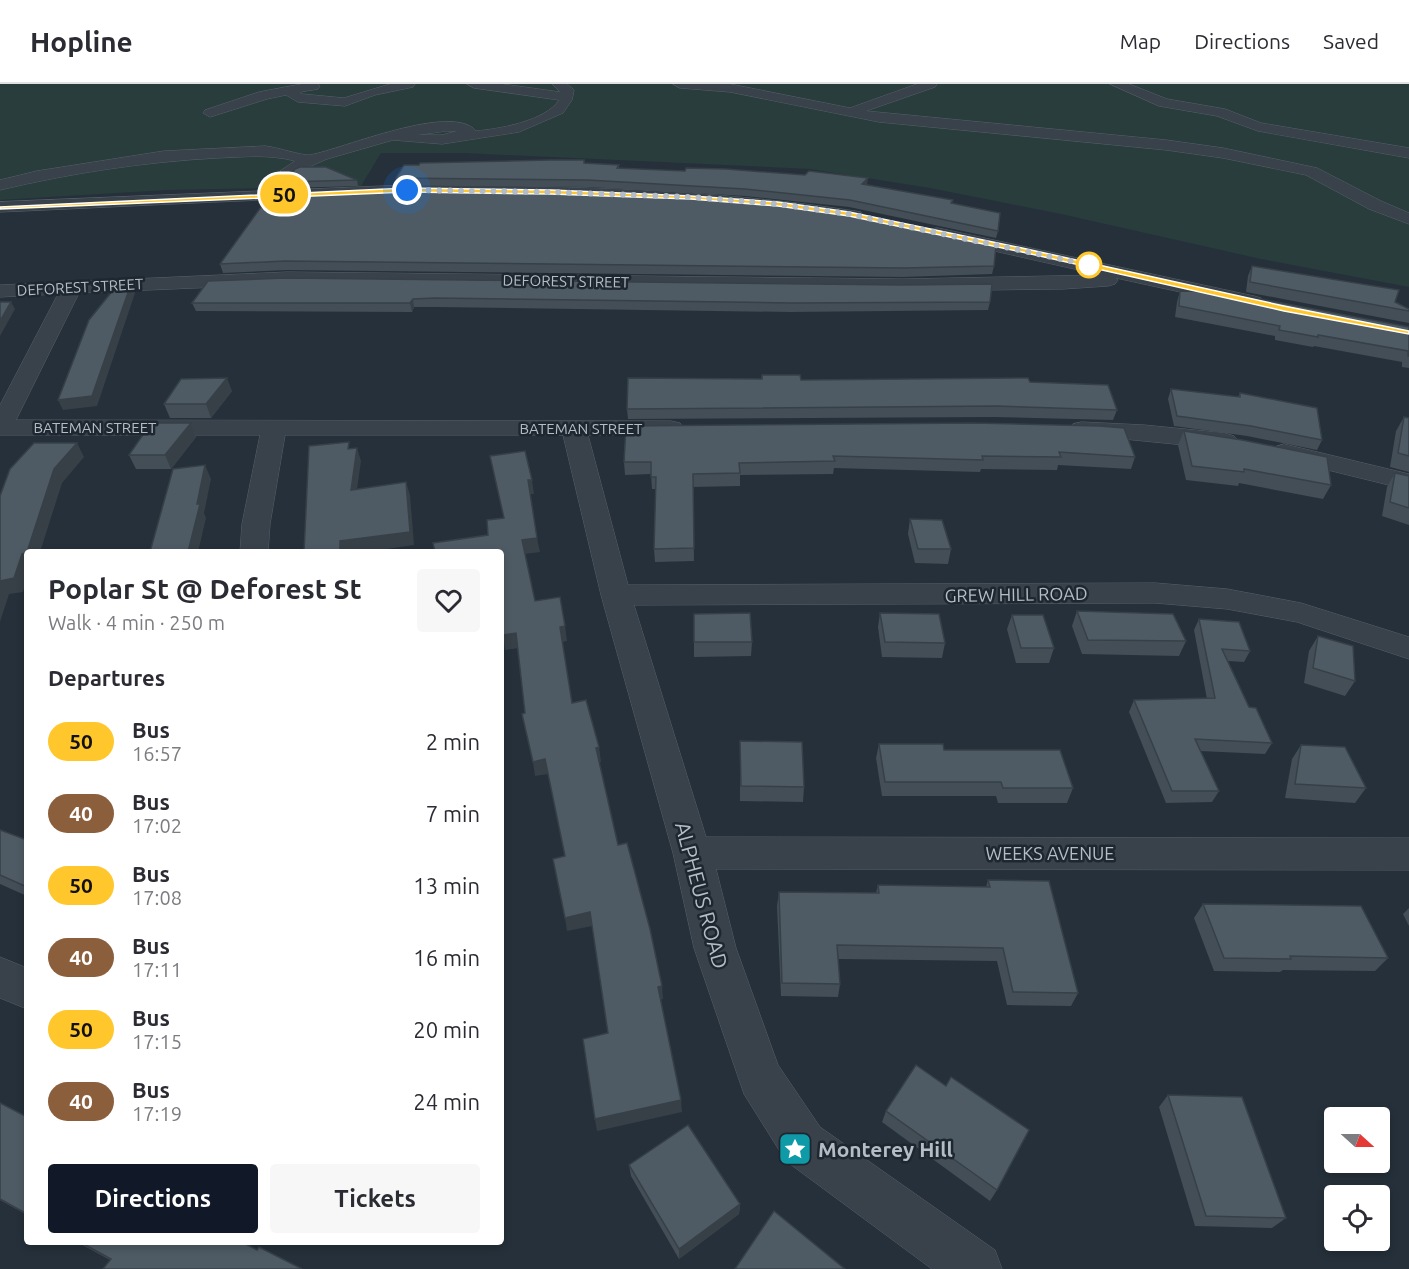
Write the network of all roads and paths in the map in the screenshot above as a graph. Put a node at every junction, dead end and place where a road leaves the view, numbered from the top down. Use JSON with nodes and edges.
{"nodes":[{"id":1,"x":324,"y":84,"type":"edge"},
{"id":2,"x":408,"y":84,"type":"edge"},
{"id":3,"x":474,"y":84,"type":"edge"},
{"id":4,"x":680,"y":84,"type":"edge"},
{"id":5,"x":930,"y":84,"type":"edge"},
{"id":6,"x":1117,"y":84,"type":"edge"},
{"id":7,"x":563,"y":91,"type":"edge"},
{"id":8,"x":291,"y":92,"type":"junction"},
{"id":9,"x":489,"y":101,"type":"dead end"},
{"id":10,"x":508,"y":103,"type":"dead end"},
{"id":11,"x":524,"y":109,"type":"dead end"},
{"id":12,"x":857,"y":112,"type":"junction"},
{"id":13,"x":210,"y":114,"type":"dead end"},
{"id":14,"x":550,"y":114,"type":"junction"},
{"id":15,"x":384,"y":122,"type":"dead end"},
{"id":16,"x":418,"y":130,"type":"junction"},
{"id":17,"x":396,"y":136,"type":"junction"},
{"id":18,"x":461,"y":136,"type":"junction"},
{"id":19,"x":1409,"y":153,"type":"edge"},
{"id":20,"x":278,"y":176,"type":"junction"},
{"id":21,"x":0,"y":185,"type":"edge"},
{"id":22,"x":0,"y":190,"type":"edge"},
{"id":23,"x":0,"y":207,"type":"edge"},
{"id":24,"x":872,"y":219,"type":"edge"},
{"id":25,"x":1409,"y":219,"type":"edge"},
{"id":26,"x":918,"y":228,"type":"edge"},
{"id":27,"x":1131,"y":274,"type":"junction"},
{"id":28,"x":72,"y":287,"type":"junction"},
{"id":29,"x":0,"y":291,"type":"edge"},
{"id":30,"x":1274,"y":306,"type":"edge"},
{"id":31,"x":0,"y":427,"type":"edge"},
{"id":32,"x":274,"y":427,"type":"junction"},
{"id":33,"x":574,"y":428,"type":"junction"},
{"id":34,"x":1061,"y":428,"type":"edge"},
{"id":35,"x":699,"y":429,"type":"edge"},
{"id":36,"x":1409,"y":482,"type":"edge"},
{"id":37,"x":254,"y":549,"type":"edge"},
{"id":38,"x":616,"y":595,"type":"junction"},
{"id":39,"x":1409,"y":648,"type":"edge"},
{"id":40,"x":692,"y":853,"type":"junction"},
{"id":41,"x":1409,"y":854,"type":"edge"},
{"id":42,"x":0,"y":977,"type":"edge"},
{"id":43,"x":24,"y":988,"type":"edge"},
{"id":44,"x":976,"y":1269,"type":"edge"}],
"edges":[{"from":1,"to":8,"type":"street"},
{"from":2,"to":8,"type":"street"},
{"from":3,"to":7,"type":"street"},
{"from":4,"to":12,"type":"street"},
{"from":5,"to":12,"type":"street"},
{"from":6,"to":19,"type":"street"},
{"from":7,"to":14,"type":"street"},
{"from":8,"to":13,"type":"street"},
{"from":9,"to":10,"type":"street"},
{"from":11,"to":14,"type":"street"},
{"from":12,"to":25,"type":"street"},
{"from":14,"to":18,"type":"street"},
{"from":15,"to":16,"type":"street"},
{"from":16,"to":17,"type":"street"},
{"from":16,"to":18,"type":"street"},
{"from":17,"to":18,"type":"street"},
{"from":17,"to":20,"type":"street"},
{"from":20,"to":21,"type":"street"},
{"from":20,"to":22,"type":"street"},
{"from":20,"to":23,"type":"street"},
{"from":20,"to":24,"type":"street"},
{"from":26,"to":27,"type":"street"},
{"from":27,"to":28,"type":"street","name":"DEFOREST STREET"},
{"from":27,"to":30,"type":"street"},
{"from":28,"to":29,"type":"street","name":"DEFOREST STREET"},
{"from":28,"to":31,"type":"street"},
{"from":31,"to":32,"type":"street","name":"BATEMAN STREET"},
{"from":32,"to":33,"type":"street","name":"BATEMAN STREET"},
{"from":32,"to":37,"type":"street"},
{"from":33,"to":35,"type":"street","name":"BATEMAN STREET"},
{"from":33,"to":38,"type":"street","name":"ALPHEUS ROAD"},
{"from":34,"to":36,"type":"street"},
{"from":38,"to":39,"type":"street","name":"GREW HILL ROAD"},
{"from":38,"to":40,"type":"street","name":"ALPHEUS ROAD"},
{"from":40,"to":41,"type":"street","name":"WEEKS AVENUE"},
{"from":40,"to":44,"type":"street","name":"ALPHEUS ROAD"},
{"from":42,"to":43,"type":"street"}]}
